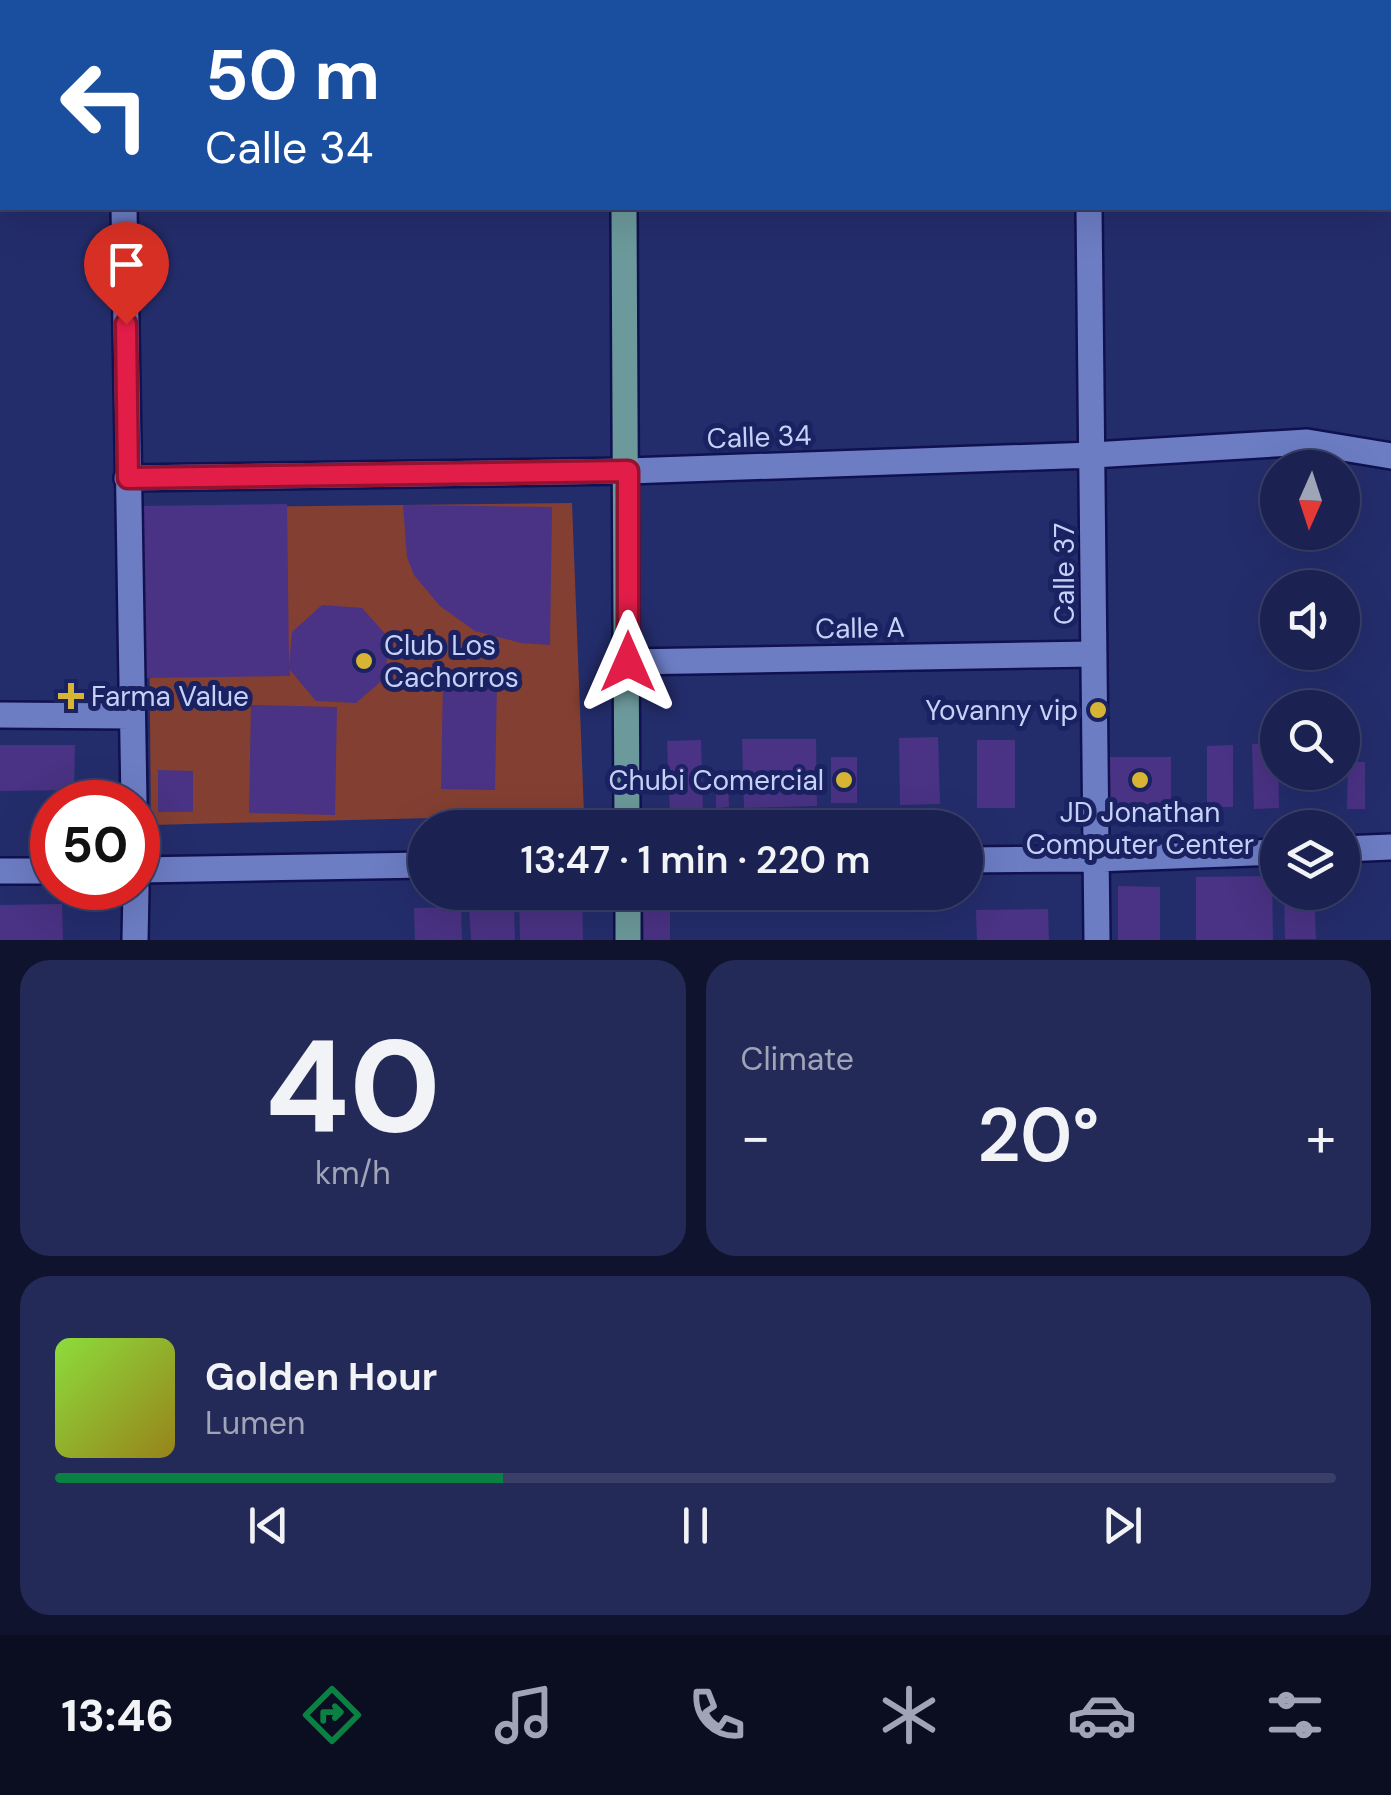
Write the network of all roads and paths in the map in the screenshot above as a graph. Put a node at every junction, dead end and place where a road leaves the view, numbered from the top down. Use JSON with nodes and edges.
{"nodes":[{"id":1,"x":124,"y":210,"type":"edge"},
{"id":2,"x":624,"y":210,"type":"edge"},
{"id":3,"x":1090,"y":210,"type":"edge"},
{"id":4,"x":1094,"y":456,"type":"junction"},
{"id":5,"x":1391,"y":456,"type":"edge"},
{"id":6,"x":628,"y":471,"type":"junction"},
{"id":7,"x":128,"y":478,"type":"junction"},
{"id":8,"x":1094,"y":654,"type":"junction"},
{"id":9,"x":628,"y":662,"type":"junction"},
{"id":10,"x":0,"y":716,"type":"edge"},
{"id":11,"x":132,"y":716,"type":"junction"},
{"id":12,"x":133,"y":780,"type":"edge"},
{"id":13,"x":627,"y":810,"type":"edge"},
{"id":14,"x":1391,"y":847,"type":"edge"},
{"id":15,"x":1360,"y":848,"type":"edge"},
{"id":16,"x":1260,"y":853,"type":"edge"},
{"id":17,"x":983,"y":860,"type":"edge"},
{"id":18,"x":1096,"y":860,"type":"junction"},
{"id":19,"x":408,"y":865,"type":"edge"},
{"id":20,"x":30,"y":870,"type":"edge"},
{"id":21,"x":160,"y":870,"type":"edge"},
{"id":22,"x":0,"y":871,"type":"edge"},
{"id":23,"x":136,"y":910,"type":"edge"},
{"id":24,"x":628,"y":910,"type":"edge"},
{"id":25,"x":135,"y":940,"type":"edge"},
{"id":26,"x":628,"y":940,"type":"edge"},
{"id":27,"x":1097,"y":940,"type":"edge"}],
"edges":[{"from":1,"to":7,"type":"street"},
{"from":2,"to":6,"type":"main road"},
{"from":3,"to":4,"type":"street","name":"Calle 37"},
{"from":4,"to":5,"type":"street","name":"Calle 34"},
{"from":4,"to":6,"type":"street","name":"Calle 34"},
{"from":4,"to":8,"type":"street","name":"Calle 37"},
{"from":6,"to":7,"type":"street","name":"Calle 34"},
{"from":6,"to":9,"type":"main road"},
{"from":7,"to":11,"type":"street"},
{"from":8,"to":9,"type":"street","name":"Calle A"},
{"from":8,"to":18,"type":"street","name":"Calle 37"},
{"from":9,"to":13,"type":"main road"},
{"from":10,"to":11,"type":"street"},
{"from":11,"to":12,"type":"street"},
{"from":14,"to":15,"type":"street"},
{"from":16,"to":18,"type":"street"},
{"from":17,"to":18,"type":"street"},
{"from":18,"to":27,"type":"street","name":"Calle 37"},
{"from":19,"to":21,"type":"street"},
{"from":20,"to":22,"type":"street"},
{"from":23,"to":25,"type":"street"},
{"from":24,"to":26,"type":"main road"}]}
